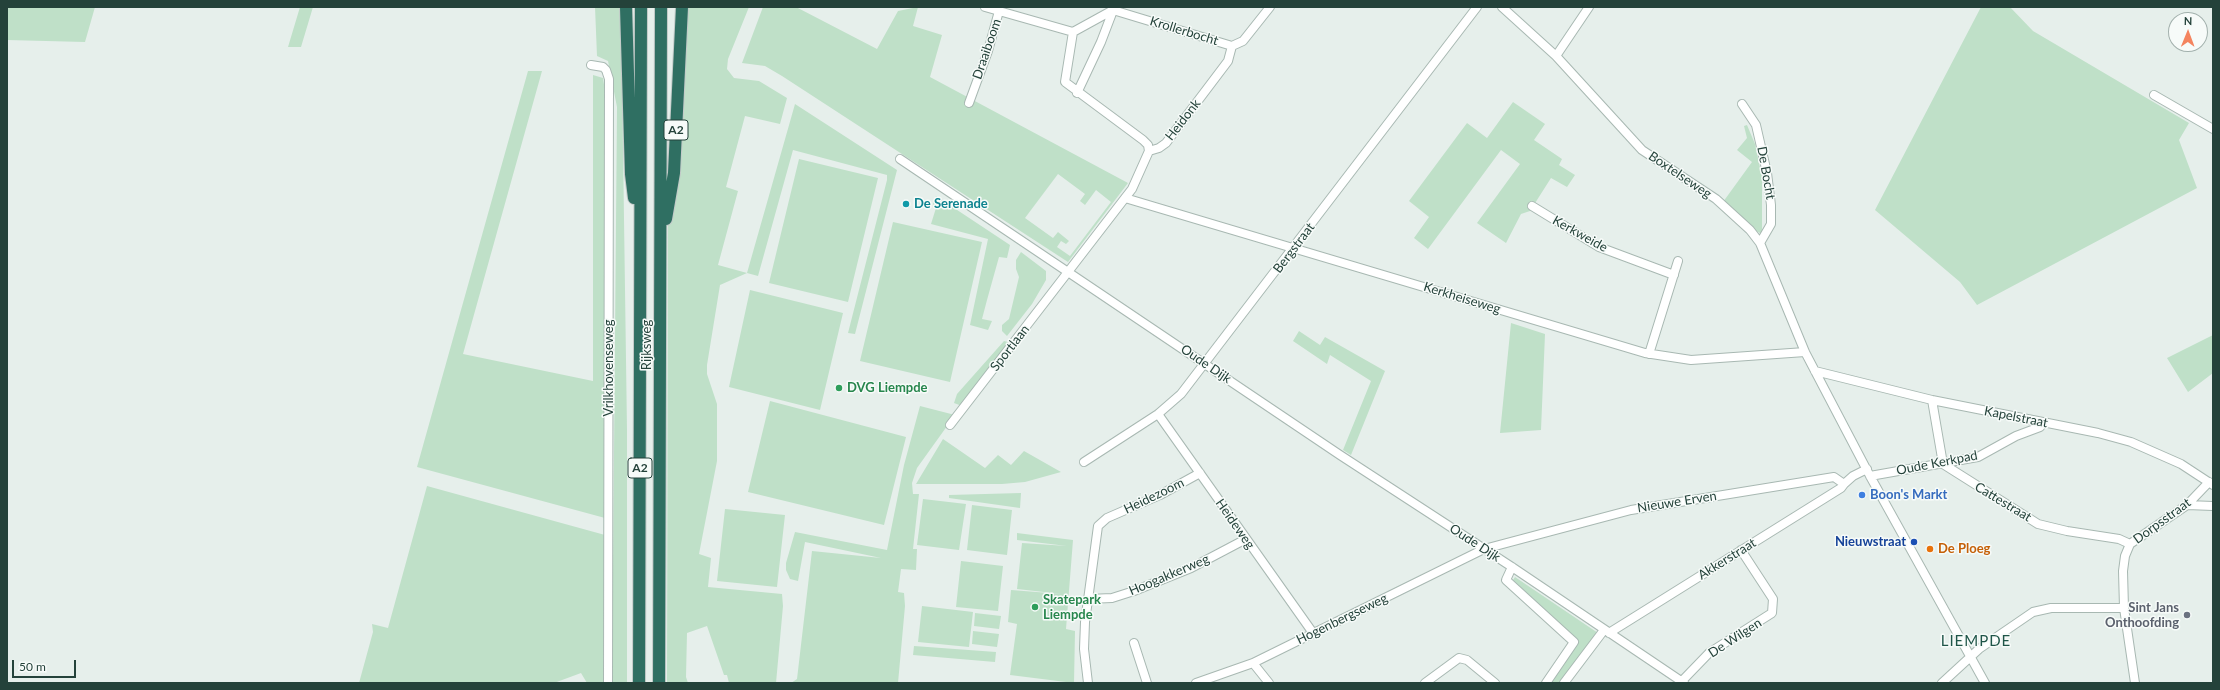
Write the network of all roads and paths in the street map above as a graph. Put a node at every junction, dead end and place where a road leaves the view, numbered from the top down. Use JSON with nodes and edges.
{"nodes":[{"id":1,"x":626,"y":7,"type":"edge"},
{"id":2,"x":641,"y":7,"type":"edge"},
{"id":3,"x":661,"y":7,"type":"edge"},
{"id":4,"x":682,"y":7,"type":"edge"},
{"id":5,"x":985,"y":7,"type":"edge"},
{"id":6,"x":1270,"y":7,"type":"edge"},
{"id":7,"x":1477,"y":7,"type":"edge"},
{"id":8,"x":1502,"y":7,"type":"edge"},
{"id":9,"x":1589,"y":7,"type":"edge"},
{"id":10,"x":1113,"y":9,"type":"edge"},
{"id":11,"x":1012,"y":10,"type":"edge"},
{"id":12,"x":999,"y":11,"type":"junction"},
{"id":13,"x":1073,"y":32,"type":"junction"},
{"id":14,"x":1232,"y":46,"type":"junction"},
{"id":15,"x":1556,"y":56,"type":"junction"},
{"id":16,"x":591,"y":66,"type":"dead end"},
{"id":17,"x":1077,"y":92,"type":"junction"},
{"id":18,"x":2154,"y":95,"type":"dead end"},
{"id":19,"x":969,"y":103,"type":"dead end"},
{"id":20,"x":1742,"y":104,"type":"dead end"},
{"id":21,"x":2213,"y":129,"type":"edge"},
{"id":22,"x":1149,"y":151,"type":"junction"},
{"id":23,"x":900,"y":159,"type":"dead end"},
{"id":24,"x":1125,"y":198,"type":"junction"},
{"id":25,"x":1532,"y":206,"type":"dead end"},
{"id":26,"x":1760,"y":243,"type":"junction"},
{"id":27,"x":1293,"y":248,"type":"junction"},
{"id":28,"x":640,"y":252,"type":"junction"},
{"id":29,"x":661,"y":252,"type":"junction"},
{"id":30,"x":1678,"y":261,"type":"dead end"},
{"id":31,"x":1070,"y":272,"type":"junction"},
{"id":32,"x":1674,"y":275,"type":"junction"},
{"id":33,"x":1805,"y":352,"type":"junction"},
{"id":34,"x":1649,"y":354,"type":"junction"},
{"id":35,"x":1206,"y":364,"type":"junction"},
{"id":36,"x":1815,"y":371,"type":"junction"},
{"id":37,"x":1932,"y":400,"type":"junction"},
{"id":38,"x":1158,"y":414,"type":"junction"},
{"id":39,"x":2043,"y":423,"type":"junction"},
{"id":40,"x":950,"y":425,"type":"dead end"},
{"id":41,"x":1084,"y":462,"type":"dead end"},
{"id":42,"x":1943,"y":464,"type":"junction"},
{"id":43,"x":1869,"y":472,"type":"junction"},
{"id":44,"x":1200,"y":473,"type":"junction"},
{"id":45,"x":1844,"y":484,"type":"junction"},
{"id":46,"x":2211,"y":484,"type":"edge"},
{"id":47,"x":2187,"y":505,"type":"junction"},
{"id":48,"x":2213,"y":506,"type":"edge"},
{"id":49,"x":1246,"y":540,"type":"junction"},
{"id":50,"x":2130,"y":544,"type":"junction"},
{"id":51,"x":1484,"y":549,"type":"junction"},
{"id":52,"x":1741,"y":550,"type":"junction"},
{"id":53,"x":1512,"y":567,"type":"junction"},
{"id":54,"x":1088,"y":599,"type":"junction"},
{"id":55,"x":2124,"y":608,"type":"junction"},
{"id":56,"x":1607,"y":631,"type":"junction"},
{"id":57,"x":1313,"y":633,"type":"junction"},
{"id":58,"x":1134,"y":643,"type":"dead end"},
{"id":59,"x":1970,"y":658,"type":"junction"},
{"id":60,"x":1253,"y":663,"type":"junction"},
{"id":61,"x":1682,"y":682,"type":"edge"},
{"id":62,"x":608,"y":683,"type":"edge"},
{"id":63,"x":639,"y":683,"type":"edge"},
{"id":64,"x":659,"y":683,"type":"edge"},
{"id":65,"x":1088,"y":683,"type":"edge"},
{"id":66,"x":1147,"y":683,"type":"edge"},
{"id":67,"x":1196,"y":683,"type":"edge"},
{"id":68,"x":1269,"y":683,"type":"edge"},
{"id":69,"x":1426,"y":683,"type":"edge"},
{"id":70,"x":1495,"y":683,"type":"edge"},
{"id":71,"x":1546,"y":683,"type":"edge"},
{"id":72,"x":1564,"y":683,"type":"edge"},
{"id":73,"x":1942,"y":683,"type":"edge"},
{"id":74,"x":1985,"y":683,"type":"edge"},
{"id":75,"x":2134,"y":683,"type":"edge"}],
"edges":[{"from":1,"to":28,"type":"highway","number":"A2"},
{"from":2,"to":28,"type":"highway","name":"Rijksweg","number":"A2"},
{"from":3,"to":29,"type":"highway","name":"Rijksweg","number":"A2"},
{"from":4,"to":29,"type":"highway","number":"A2"},
{"from":5,"to":12,"type":"street"},
{"from":6,"to":14,"type":"street"},
{"from":7,"to":27,"type":"street","name":"Bergstraat"},
{"from":8,"to":15,"type":"street","name":"Boxtelseweg"},
{"from":9,"to":15,"type":"street"},
{"from":10,"to":13,"type":"street"},
{"from":10,"to":14,"type":"street","name":"Krollerbocht"},
{"from":10,"to":17,"type":"street"},
{"from":11,"to":12,"type":"street"},
{"from":11,"to":13,"type":"street"},
{"from":12,"to":19,"type":"street","name":"Draaiboom"},
{"from":13,"to":17,"type":"street"},
{"from":14,"to":22,"type":"street","name":"Heidonk"},
{"from":15,"to":26,"type":"street","name":"Boxtelseweg"},
{"from":16,"to":62,"type":"street","name":"Vrilkhovenseweg"},
{"from":17,"to":22,"type":"street"},
{"from":18,"to":21,"type":"street"},
{"from":20,"to":26,"type":"street","name":"De Bocht"},
{"from":22,"to":24,"type":"street"},
{"from":23,"to":31,"type":"street","name":"Oude Dijk"},
{"from":24,"to":27,"type":"street","name":"Kerkheiseweg"},
{"from":24,"to":31,"type":"street"},
{"from":25,"to":32,"type":"street","name":"Kerkweide"},
{"from":26,"to":33,"type":"street","name":"Boxtelseweg"},
{"from":27,"to":34,"type":"street","name":"Kerkheiseweg"},
{"from":27,"to":35,"type":"street","name":"Bergstraat"},
{"from":28,"to":63,"type":"highway","name":"Rijksweg","number":"A2"},
{"from":29,"to":64,"type":"highway","name":"Rijksweg","number":"A2"},
{"from":30,"to":32,"type":"street"},
{"from":31,"to":35,"type":"street","name":"Oude Dijk"},
{"from":31,"to":40,"type":"street","name":"Sportlaan"},
{"from":32,"to":34,"type":"street"},
{"from":33,"to":34,"type":"street","name":"Kerkheiseweg"},
{"from":33,"to":36,"type":"street","name":"Boxtelseweg"},
{"from":35,"to":38,"type":"street","name":"Bergstraat"},
{"from":35,"to":51,"type":"street","name":"Oude Dijk"},
{"from":36,"to":37,"type":"street","name":"Kapelstraat"},
{"from":36,"to":43,"type":"street"},
{"from":37,"to":39,"type":"street","name":"Kapelstraat"},
{"from":37,"to":42,"type":"street"},
{"from":38,"to":41,"type":"street","name":"Bergstraat"},
{"from":38,"to":44,"type":"street","name":"Heideweg"},
{"from":39,"to":42,"type":"street","name":"Oude Kerkpad"},
{"from":39,"to":46,"type":"street","name":"Kapelstraat"},
{"from":42,"to":43,"type":"street","name":"Oude Kerkpad"},
{"from":42,"to":50,"type":"street","name":"Cattestraat"},
{"from":43,"to":45,"type":"street"},
{"from":43,"to":59,"type":"street"},
{"from":44,"to":49,"type":"street","name":"Heideweg"},
{"from":44,"to":54,"type":"street","name":"Heidezoom"},
{"from":45,"to":51,"type":"street","name":"Nieuwe Erven"},
{"from":45,"to":52,"type":"street","name":"Akkerstraat"},
{"from":46,"to":47,"type":"street","name":"Dorpsstraat"},
{"from":47,"to":48,"type":"street"},
{"from":47,"to":50,"type":"street","name":"Dorpsstraat"},
{"from":49,"to":54,"type":"street","name":"Hoogakkerweg"},
{"from":49,"to":57,"type":"street","name":"Heideweg"},
{"from":50,"to":55,"type":"street","name":"Dorpsstraat"},
{"from":51,"to":53,"type":"street","name":"Oude Dijk"},
{"from":51,"to":57,"type":"street","name":"Hogenbergseweg"},
{"from":52,"to":56,"type":"street","name":"Akkerstraat"},
{"from":52,"to":61,"type":"street","name":"De Wilgen"},
{"from":53,"to":56,"type":"street","name":"Oude Dijk"},
{"from":53,"to":71,"type":"street","name":"Oude Dijk"},
{"from":54,"to":65,"type":"street"},
{"from":55,"to":59,"type":"street"},
{"from":55,"to":75,"type":"street","name":"Dorpsstraat"},
{"from":56,"to":61,"type":"street","name":"Oude Dijk"},
{"from":56,"to":72,"type":"street"},
{"from":57,"to":60,"type":"street","name":"Hogenbergseweg"},
{"from":58,"to":66,"type":"street"},
{"from":59,"to":73,"type":"street"},
{"from":59,"to":74,"type":"street"},
{"from":60,"to":67,"type":"street","name":"Hogenbergseweg"},
{"from":60,"to":68,"type":"street"},
{"from":69,"to":70,"type":"street"}]}
